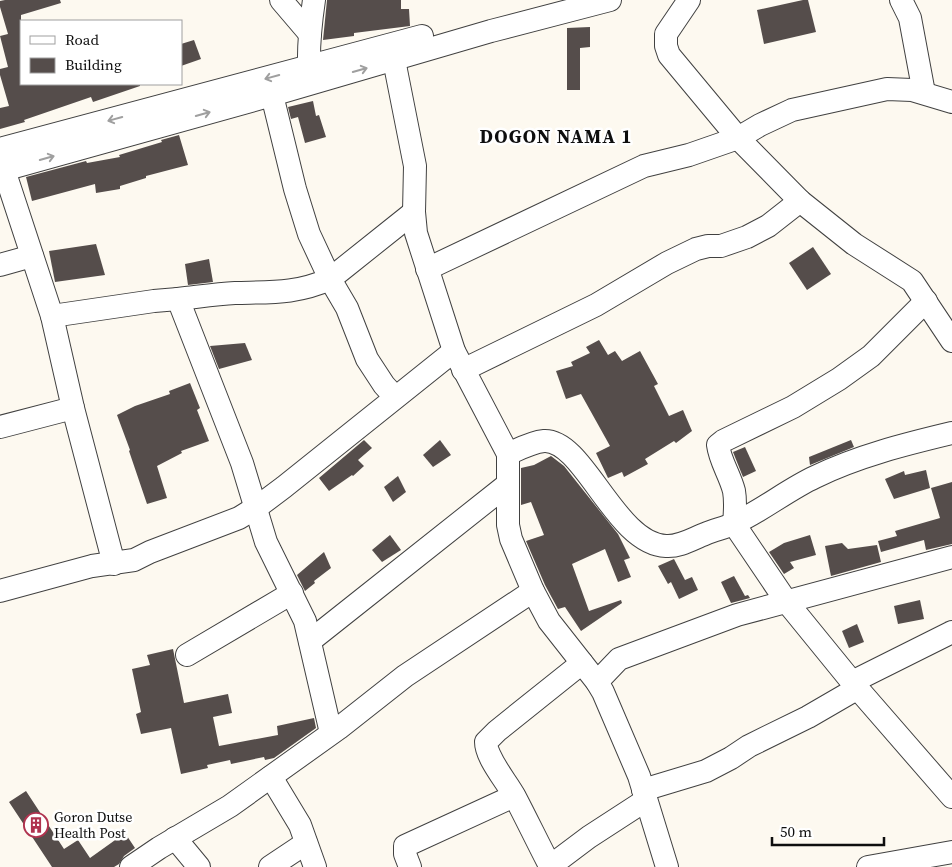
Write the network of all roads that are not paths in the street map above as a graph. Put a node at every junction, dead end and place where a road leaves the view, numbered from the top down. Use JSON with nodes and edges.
{"nodes":[{"id":1,"x":282,"y":0,"type":"edge"},
{"id":2,"x":314,"y":0,"type":"edge"},
{"id":3,"x":556,"y":0,"type":"edge"},
{"id":4,"x":610,"y":0,"type":"edge"},
{"id":5,"x":689,"y":0,"type":"edge"},
{"id":6,"x":901,"y":0,"type":"edge"},
{"id":7,"x":310,"y":34,"type":"junction"},
{"id":8,"x":394,"y":60,"type":"junction"},
{"id":9,"x":309,"y":76,"type":"junction"},
{"id":10,"x":924,"y":93,"type":"junction"},
{"id":11,"x":272,"y":95,"type":"junction"},
{"id":12,"x":952,"y":102,"type":"edge"},
{"id":13,"x":738,"y":138,"type":"junction"},
{"id":14,"x":1,"y":163,"type":"edge"},
{"id":15,"x":800,"y":201,"type":"junction"},
{"id":16,"x":414,"y":212,"type":"junction"},
{"id":17,"x":32,"y":256,"type":"junction"},
{"id":18,"x":0,"y":265,"type":"edge"},
{"id":19,"x":427,"y":269,"type":"junction"},
{"id":20,"x":330,"y":280,"type":"junction"},
{"id":21,"x":178,"y":299,"type":"junction"},
{"id":22,"x":926,"y":300,"type":"junction"},
{"id":23,"x":52,"y":316,"type":"junction"},
{"id":24,"x":952,"y":341,"type":"edge"},
{"id":25,"x":458,"y":360,"type":"junction"},
{"id":26,"x":395,"y":397,"type":"junction"},
{"id":27,"x":73,"y":408,"type":"junction"},
{"id":28,"x":0,"y":427,"type":"edge"},
{"id":29,"x":952,"y":433,"type":"edge"},
{"id":30,"x":508,"y":454,"type":"junction"},
{"id":31,"x":508,"y":484,"type":"junction"},
{"id":32,"x":255,"y":507,"type":"junction"},
{"id":33,"x":734,"y":524,"type":"junction"},
{"id":34,"x":952,"y":557,"type":"edge"},
{"id":35,"x":114,"y":564,"type":"junction"},
{"id":36,"x":0,"y":591,"type":"edge"},
{"id":37,"x":533,"y":591,"type":"junction"},
{"id":38,"x":292,"y":594,"type":"junction"},
{"id":39,"x":786,"y":601,"type":"junction"},
{"id":40,"x":952,"y":632,"type":"edge"},
{"id":41,"x":310,"y":641,"type":"junction"},
{"id":42,"x":187,"y":655,"type":"dead end"},
{"id":43,"x":582,"y":663,"type":"junction"},
{"id":44,"x":597,"y":682,"type":"junction"},
{"id":45,"x":855,"y":685,"type":"junction"},
{"id":46,"x":331,"y":733,"type":"junction"},
{"id":47,"x":271,"y":777,"type":"junction"},
{"id":48,"x":645,"y":795,"type":"junction"},
{"id":49,"x":514,"y":796,"type":"junction"},
{"id":50,"x":952,"y":797,"type":"edge"},
{"id":51,"x":175,"y":838,"type":"junction"},
{"id":52,"x":306,"y":843,"type":"junction"},
{"id":53,"x":952,"y":852,"type":"edge"},
{"id":54,"x":131,"y":867,"type":"edge"},
{"id":55,"x":199,"y":867,"type":"edge"},
{"id":56,"x":270,"y":867,"type":"edge"},
{"id":57,"x":315,"y":867,"type":"edge"},
{"id":58,"x":410,"y":867,"type":"edge"},
{"id":59,"x":549,"y":867,"type":"edge"},
{"id":60,"x":667,"y":867,"type":"edge"},
{"id":61,"x":868,"y":867,"type":"edge"}],
"edges":[{"from":1,"to":7,"type":"street"},
{"from":2,"to":7,"type":"street"},
{"from":3,"to":9,"type":"street"},
{"from":4,"to":8,"type":"street"},
{"from":5,"to":13,"type":"street"},
{"from":6,"to":10,"type":"street"},
{"from":7,"to":9,"type":"street"},
{"from":9,"to":8,"type":"street","one_way":true},
{"from":8,"to":16,"type":"street"},
{"from":9,"to":11,"type":"street"},
{"from":9,"to":14,"type":"street","one_way":true},
{"from":10,"to":12,"type":"street"},
{"from":10,"to":13,"type":"street"},
{"from":14,"to":11,"type":"street","one_way":true},
{"from":11,"to":20,"type":"street"},
{"from":13,"to":15,"type":"street"},
{"from":13,"to":19,"type":"street"},
{"from":14,"to":17,"type":"street"},
{"from":15,"to":22,"type":"street"},
{"from":15,"to":25,"type":"street"},
{"from":16,"to":19,"type":"street"},
{"from":16,"to":20,"type":"street"},
{"from":17,"to":18,"type":"street"},
{"from":17,"to":23,"type":"street"},
{"from":19,"to":25,"type":"street"},
{"from":20,"to":21,"type":"street"},
{"from":20,"to":26,"type":"street"},
{"from":21,"to":23,"type":"street"},
{"from":21,"to":32,"type":"street"},
{"from":22,"to":24,"type":"street"},
{"from":22,"to":33,"type":"street"},
{"from":23,"to":27,"type":"street"},
{"from":25,"to":26,"type":"street"},
{"from":25,"to":30,"type":"street"},
{"from":26,"to":32,"type":"street"},
{"from":27,"to":28,"type":"street"},
{"from":27,"to":35,"type":"street"},
{"from":29,"to":33,"type":"street"},
{"from":30,"to":31,"type":"street"},
{"from":30,"to":33,"type":"street"},
{"from":31,"to":37,"type":"street"},
{"from":31,"to":41,"type":"street"},
{"from":32,"to":35,"type":"street"},
{"from":32,"to":38,"type":"street"},
{"from":33,"to":39,"type":"street"},
{"from":34,"to":39,"type":"street"},
{"from":35,"to":36,"type":"street"},
{"from":37,"to":43,"type":"street"},
{"from":37,"to":46,"type":"street"},
{"from":38,"to":41,"type":"street"},
{"from":38,"to":42,"type":"street"},
{"from":39,"to":44,"type":"street"},
{"from":39,"to":45,"type":"street"},
{"from":40,"to":45,"type":"street"},
{"from":41,"to":46,"type":"street"},
{"from":43,"to":44,"type":"street"},
{"from":43,"to":49,"type":"street"},
{"from":44,"to":48,"type":"street"},
{"from":45,"to":48,"type":"street"},
{"from":45,"to":50,"type":"street"},
{"from":46,"to":47,"type":"street"},
{"from":47,"to":51,"type":"street"},
{"from":47,"to":52,"type":"street"},
{"from":48,"to":59,"type":"street"},
{"from":48,"to":60,"type":"street"},
{"from":49,"to":58,"type":"street"},
{"from":49,"to":59,"type":"street"},
{"from":51,"to":54,"type":"street"},
{"from":51,"to":55,"type":"street"},
{"from":52,"to":56,"type":"street"},
{"from":52,"to":57,"type":"street"},
{"from":53,"to":61,"type":"street"}]}
